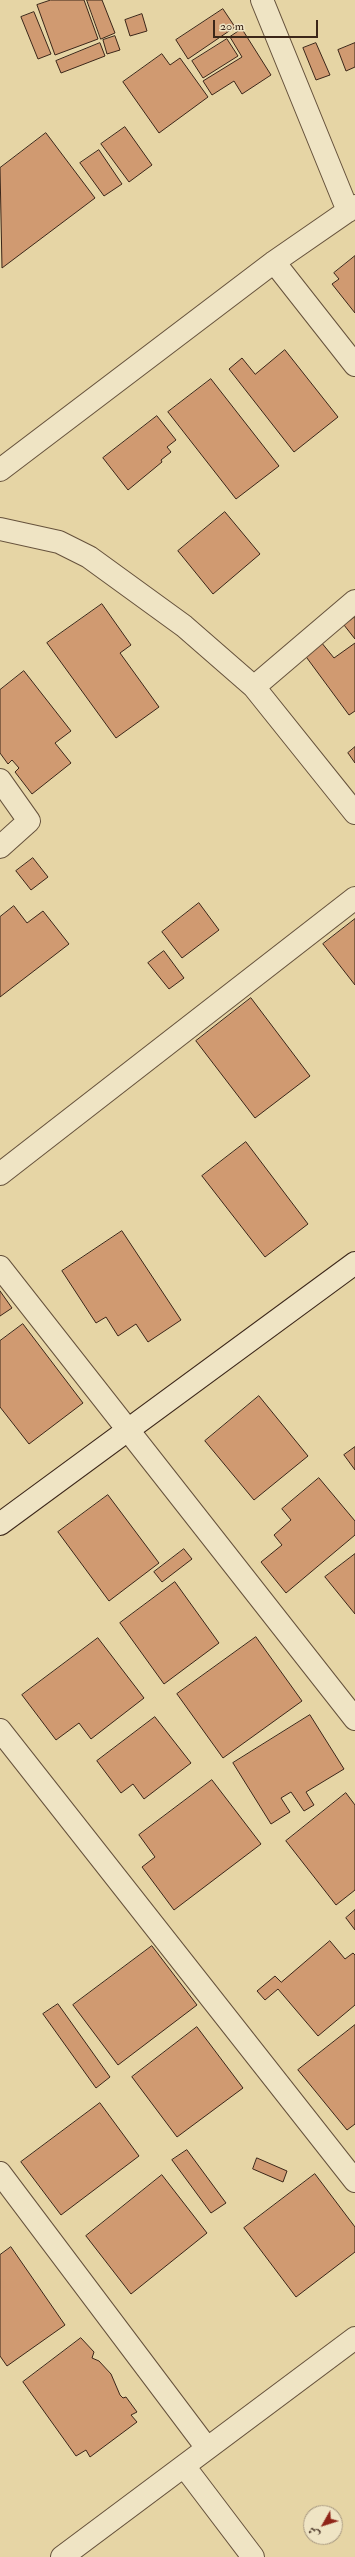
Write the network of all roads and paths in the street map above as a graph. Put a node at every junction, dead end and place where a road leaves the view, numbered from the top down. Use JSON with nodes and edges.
{"nodes":[{"id":1,"x":262,"y":0,"type":"edge"},
{"id":2,"x":352,"y":208,"type":"edge"},
{"id":3,"x":274,"y":262,"type":"junction"},
{"id":4,"x":355,"y":365,"type":"edge"},
{"id":5,"x":0,"y":470,"type":"edge"},
{"id":6,"x":0,"y":529,"type":"edge"},
{"id":7,"x":355,"y":601,"type":"edge"},
{"id":8,"x":254,"y":688,"type":"junction"},
{"id":9,"x":0,"y":780,"type":"edge"},
{"id":10,"x":355,"y":813,"type":"edge"},
{"id":11,"x":0,"y":847,"type":"edge"},
{"id":12,"x":355,"y":898,"type":"edge"},
{"id":13,"x":0,"y":1174,"type":"edge"},
{"id":14,"x":355,"y":1264,"type":"edge"},
{"id":15,"x":0,"y":1268,"type":"edge"},
{"id":16,"x":129,"y":1431,"type":"junction"},
{"id":17,"x":0,"y":1524,"type":"edge"},
{"id":18,"x":355,"y":1720,"type":"edge"},
{"id":19,"x":0,"y":1730,"type":"edge"},
{"id":20,"x":0,"y":2173,"type":"edge"},
{"id":21,"x":355,"y":2181,"type":"edge"},
{"id":22,"x":355,"y":2338,"type":"edge"},
{"id":23,"x":208,"y":2448,"type":"junction"},
{"id":24,"x":184,"y":2466,"type":"junction"},
{"id":25,"x":62,"y":2557,"type":"edge"},
{"id":26,"x":253,"y":2557,"type":"edge"}],
"edges":[{"from":1,"to":2,"type":"street"},
{"from":2,"to":3,"type":"street"},
{"from":3,"to":4,"type":"street"},
{"from":3,"to":5,"type":"street"},
{"from":6,"to":8,"type":"street"},
{"from":7,"to":8,"type":"street"},
{"from":8,"to":10,"type":"street"},
{"from":9,"to":11,"type":"street"},
{"from":12,"to":13,"type":"street"},
{"from":14,"to":16,"type":"street"},
{"from":15,"to":16,"type":"street"},
{"from":16,"to":17,"type":"street"},
{"from":16,"to":18,"type":"street"},
{"from":19,"to":21,"type":"street"},
{"from":20,"to":23,"type":"street"},
{"from":22,"to":23,"type":"street"},
{"from":23,"to":24,"type":"street"},
{"from":24,"to":25,"type":"street"},
{"from":24,"to":26,"type":"street"}]}
